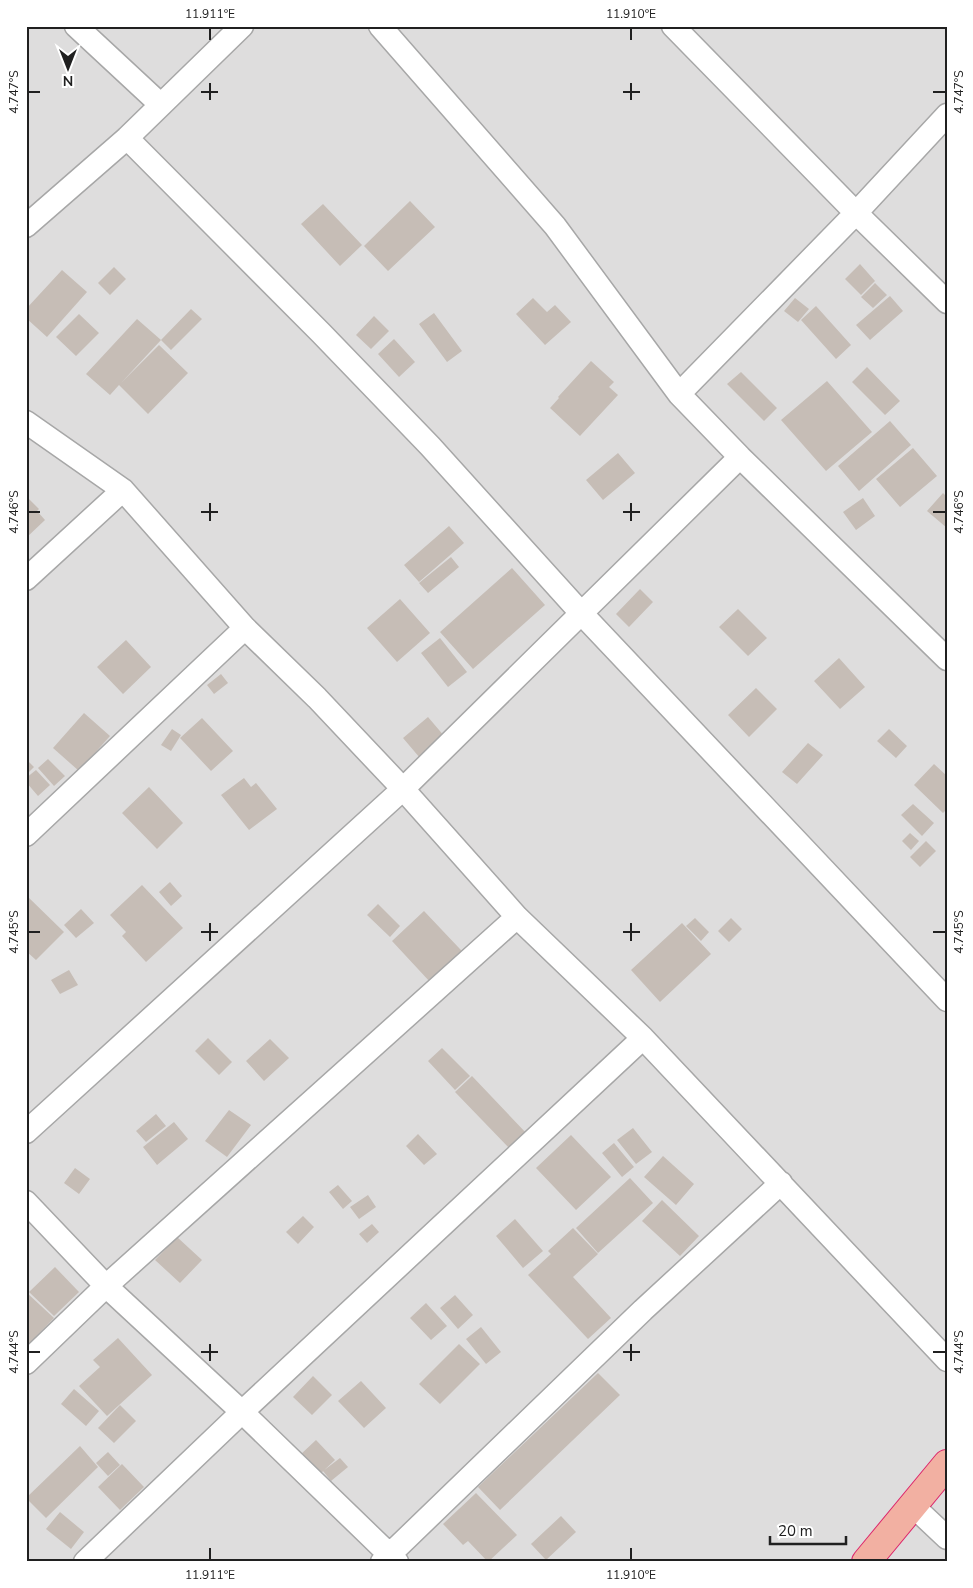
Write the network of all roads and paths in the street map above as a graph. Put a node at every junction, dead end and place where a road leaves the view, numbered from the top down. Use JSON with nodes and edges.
{"nodes":[{"id":1,"x":76,"y":26,"type":"edge"},
{"id":2,"x":242,"y":26,"type":"edge"},
{"id":3,"x":380,"y":26,"type":"edge"},
{"id":4,"x":673,"y":26,"type":"edge"},
{"id":5,"x":161,"y":105,"type":"junction"},
{"id":6,"x":947,"y":115,"type":"edge"},
{"id":7,"x":127,"y":138,"type":"junction"},
{"id":8,"x":856,"y":213,"type":"junction"},
{"id":9,"x":26,"y":226,"type":"edge"},
{"id":10,"x":947,"y":302,"type":"edge"},
{"id":11,"x":679,"y":394,"type":"junction"},
{"id":12,"x":26,"y":422,"type":"edge"},
{"id":13,"x":740,"y":457,"type":"junction"},
{"id":14,"x":123,"y":490,"type":"junction"},
{"id":15,"x":26,"y":579,"type":"edge"},
{"id":16,"x":582,"y":614,"type":"junction"},
{"id":17,"x":246,"y":628,"type":"junction"},
{"id":18,"x":947,"y":659,"type":"edge"},
{"id":19,"x":403,"y":789,"type":"junction"},
{"id":20,"x":26,"y":835,"type":"edge"},
{"id":21,"x":517,"y":918,"type":"junction"},
{"id":22,"x":947,"y":1000,"type":"edge"},
{"id":23,"x":643,"y":1038,"type":"junction"},
{"id":24,"x":26,"y":1132,"type":"edge"},
{"id":25,"x":781,"y":1183,"type":"junction"},
{"id":26,"x":26,"y":1202,"type":"edge"},
{"id":27,"x":106,"y":1286,"type":"junction"},
{"id":28,"x":947,"y":1360,"type":"edge"},
{"id":29,"x":26,"y":1363,"type":"edge"},
{"id":30,"x":242,"y":1412,"type":"junction"},
{"id":31,"x":947,"y":1464,"type":"edge"},
{"id":32,"x":912,"y":1506,"type":"junction"},
{"id":33,"x":947,"y":1538,"type":"edge"},
{"id":34,"x":390,"y":1559,"type":"edge"},
{"id":35,"x":85,"y":1562,"type":"edge"},
{"id":36,"x":866,"y":1562,"type":"edge"}],
"edges":[{"from":1,"to":5,"type":"street"},
{"from":2,"to":5,"type":"street"},
{"from":3,"to":11,"type":"street"},
{"from":4,"to":8,"type":"street"},
{"from":5,"to":7,"type":"street"},
{"from":6,"to":8,"type":"street"},
{"from":7,"to":9,"type":"street"},
{"from":7,"to":16,"type":"street"},
{"from":8,"to":10,"type":"street"},
{"from":8,"to":11,"type":"street"},
{"from":11,"to":13,"type":"street"},
{"from":12,"to":14,"type":"street"},
{"from":13,"to":16,"type":"street"},
{"from":13,"to":18,"type":"street"},
{"from":14,"to":15,"type":"street"},
{"from":14,"to":17,"type":"street"},
{"from":16,"to":19,"type":"street"},
{"from":16,"to":22,"type":"street"},
{"from":17,"to":19,"type":"street"},
{"from":17,"to":20,"type":"street"},
{"from":19,"to":21,"type":"street"},
{"from":19,"to":24,"type":"street"},
{"from":21,"to":23,"type":"street"},
{"from":21,"to":27,"type":"street"},
{"from":23,"to":25,"type":"street"},
{"from":23,"to":30,"type":"street"},
{"from":25,"to":28,"type":"street"},
{"from":25,"to":34,"type":"street"},
{"from":26,"to":27,"type":"street"},
{"from":27,"to":29,"type":"street"},
{"from":27,"to":30,"type":"street"},
{"from":30,"to":34,"type":"street"},
{"from":30,"to":35,"type":"street"},
{"from":31,"to":32,"type":"highway"},
{"from":32,"to":33,"type":"street"},
{"from":32,"to":36,"type":"highway"}]}
